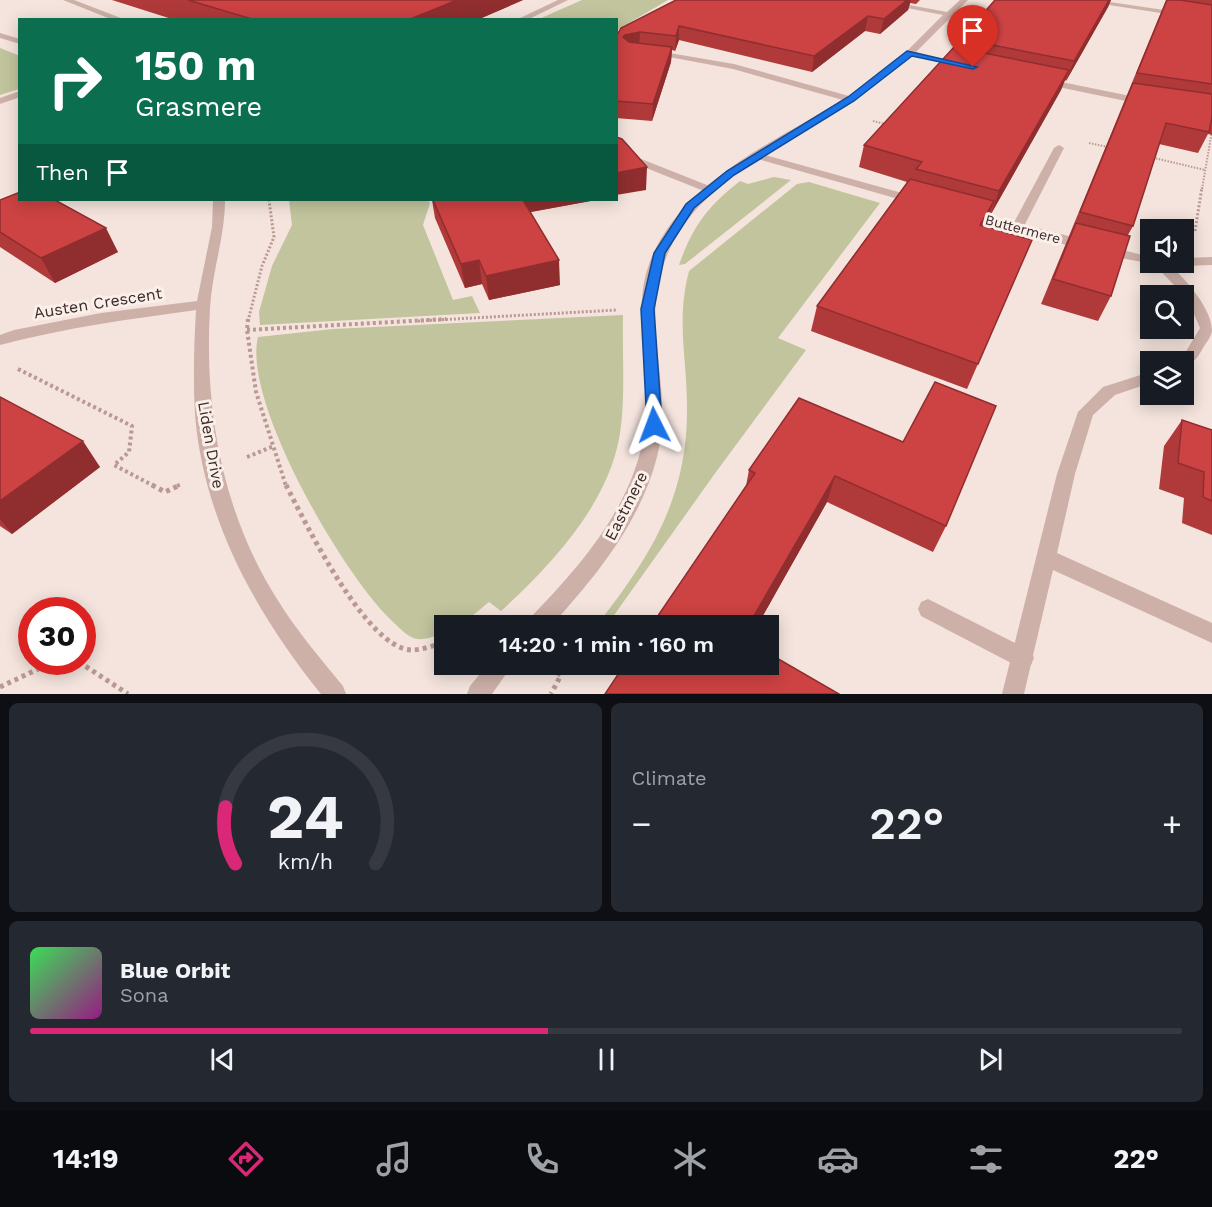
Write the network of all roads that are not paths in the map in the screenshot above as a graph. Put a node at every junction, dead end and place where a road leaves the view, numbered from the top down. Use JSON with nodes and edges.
{"nodes":[{"id":1,"x":67,"y":0,"type":"edge"},
{"id":2,"x":564,"y":0,"type":"edge"},
{"id":3,"x":870,"y":0,"type":"edge"},
{"id":4,"x":964,"y":0,"type":"edge"},
{"id":5,"x":1081,"y":0,"type":"edge"},
{"id":6,"x":948,"y":14,"type":"junction"},
{"id":7,"x":116,"y":18,"type":"edge"},
{"id":8,"x":524,"y":18,"type":"edge"},
{"id":9,"x":1212,"y":19,"type":"edge"},
{"id":10,"x":0,"y":35,"type":"edge"},
{"id":11,"x":18,"y":41,"type":"edge"},
{"id":12,"x":639,"y":52,"type":"edge"},
{"id":13,"x":910,"y":53,"type":"junction"},
{"id":14,"x":973,"y":67,"type":"edge"},
{"id":15,"x":1031,"y":79,"type":"edge"},
{"id":16,"x":18,"y":95,"type":"edge"},
{"id":17,"x":851,"y":99,"type":"junction"},
{"id":18,"x":0,"y":101,"type":"edge"},
{"id":19,"x":1158,"y":105,"type":"edge"},
{"id":20,"x":1059,"y":148,"type":"dead end"},
{"id":21,"x":618,"y":153,"type":"edge"},
{"id":22,"x":757,"y":156,"type":"junction"},
{"id":23,"x":708,"y":189,"type":"junction"},
{"id":24,"x":219,"y":201,"type":"edge"},
{"id":25,"x":929,"y":203,"type":"edge"},
{"id":26,"x":951,"y":209,"type":"edge"},
{"id":27,"x":1017,"y":228,"type":"junction"},
{"id":28,"x":1140,"y":259,"type":"edge"},
{"id":29,"x":1212,"y":261,"type":"edge"},
{"id":30,"x":1194,"y":262,"type":"edge"},
{"id":31,"x":1172,"y":273,"type":"edge"},
{"id":32,"x":203,"y":305,"type":"junction"},
{"id":33,"x":1209,"y":329,"type":"edge"},
{"id":34,"x":0,"y":340,"type":"edge"},
{"id":35,"x":1194,"y":352,"type":"edge"},
{"id":36,"x":1140,"y":380,"type":"edge"},
{"id":37,"x":1047,"y":558,"type":"junction"},
{"id":38,"x":928,"y":609,"type":"dead end"},
{"id":39,"x":547,"y":615,"type":"edge"},
{"id":40,"x":1212,"y":633,"type":"edge"},
{"id":41,"x":1023,"y":658,"type":"junction"},
{"id":42,"x":493,"y":675,"type":"edge"},
{"id":43,"x":335,"y":694,"type":"edge"},
{"id":44,"x":478,"y":694,"type":"edge"},
{"id":45,"x":1013,"y":694,"type":"edge"}],
"edges":[{"from":1,"to":7,"type":"street"},
{"from":2,"to":8,"type":"street"},
{"from":3,"to":6,"type":"street"},
{"from":4,"to":6,"type":"street","name":"Eastmere"},
{"from":5,"to":9,"type":"street"},
{"from":6,"to":13,"type":"street","name":"Eastmere"},
{"from":10,"to":11,"type":"street"},
{"from":12,"to":17,"type":"street"},
{"from":13,"to":14,"type":"street"},
{"from":13,"to":17,"type":"street","name":"Eastmere"},
{"from":15,"to":19,"type":"street"},
{"from":16,"to":18,"type":"street"},
{"from":17,"to":22,"type":"street","name":"Eastmere"},
{"from":20,"to":27,"type":"street"},
{"from":21,"to":23,"type":"street"},
{"from":22,"to":23,"type":"street","name":"Eastmere"},
{"from":22,"to":25,"type":"street"},
{"from":23,"to":39,"type":"street","name":"Eastmere"},
{"from":24,"to":32,"type":"street","name":"Liden Drive"},
{"from":26,"to":27,"type":"street","name":"Buttermere"},
{"from":27,"to":28,"type":"street","name":"Buttermere"},
{"from":29,"to":30,"type":"street"},
{"from":31,"to":33,"type":"street"},
{"from":32,"to":34,"type":"street","name":"Austen Crescent"},
{"from":32,"to":43,"type":"street","name":"Liden Drive"},
{"from":33,"to":35,"type":"street"},
{"from":36,"to":37,"type":"street"},
{"from":37,"to":40,"type":"street"},
{"from":37,"to":41,"type":"street"},
{"from":38,"to":41,"type":"street"},
{"from":41,"to":45,"type":"street"},
{"from":42,"to":44,"type":"street"}]}
